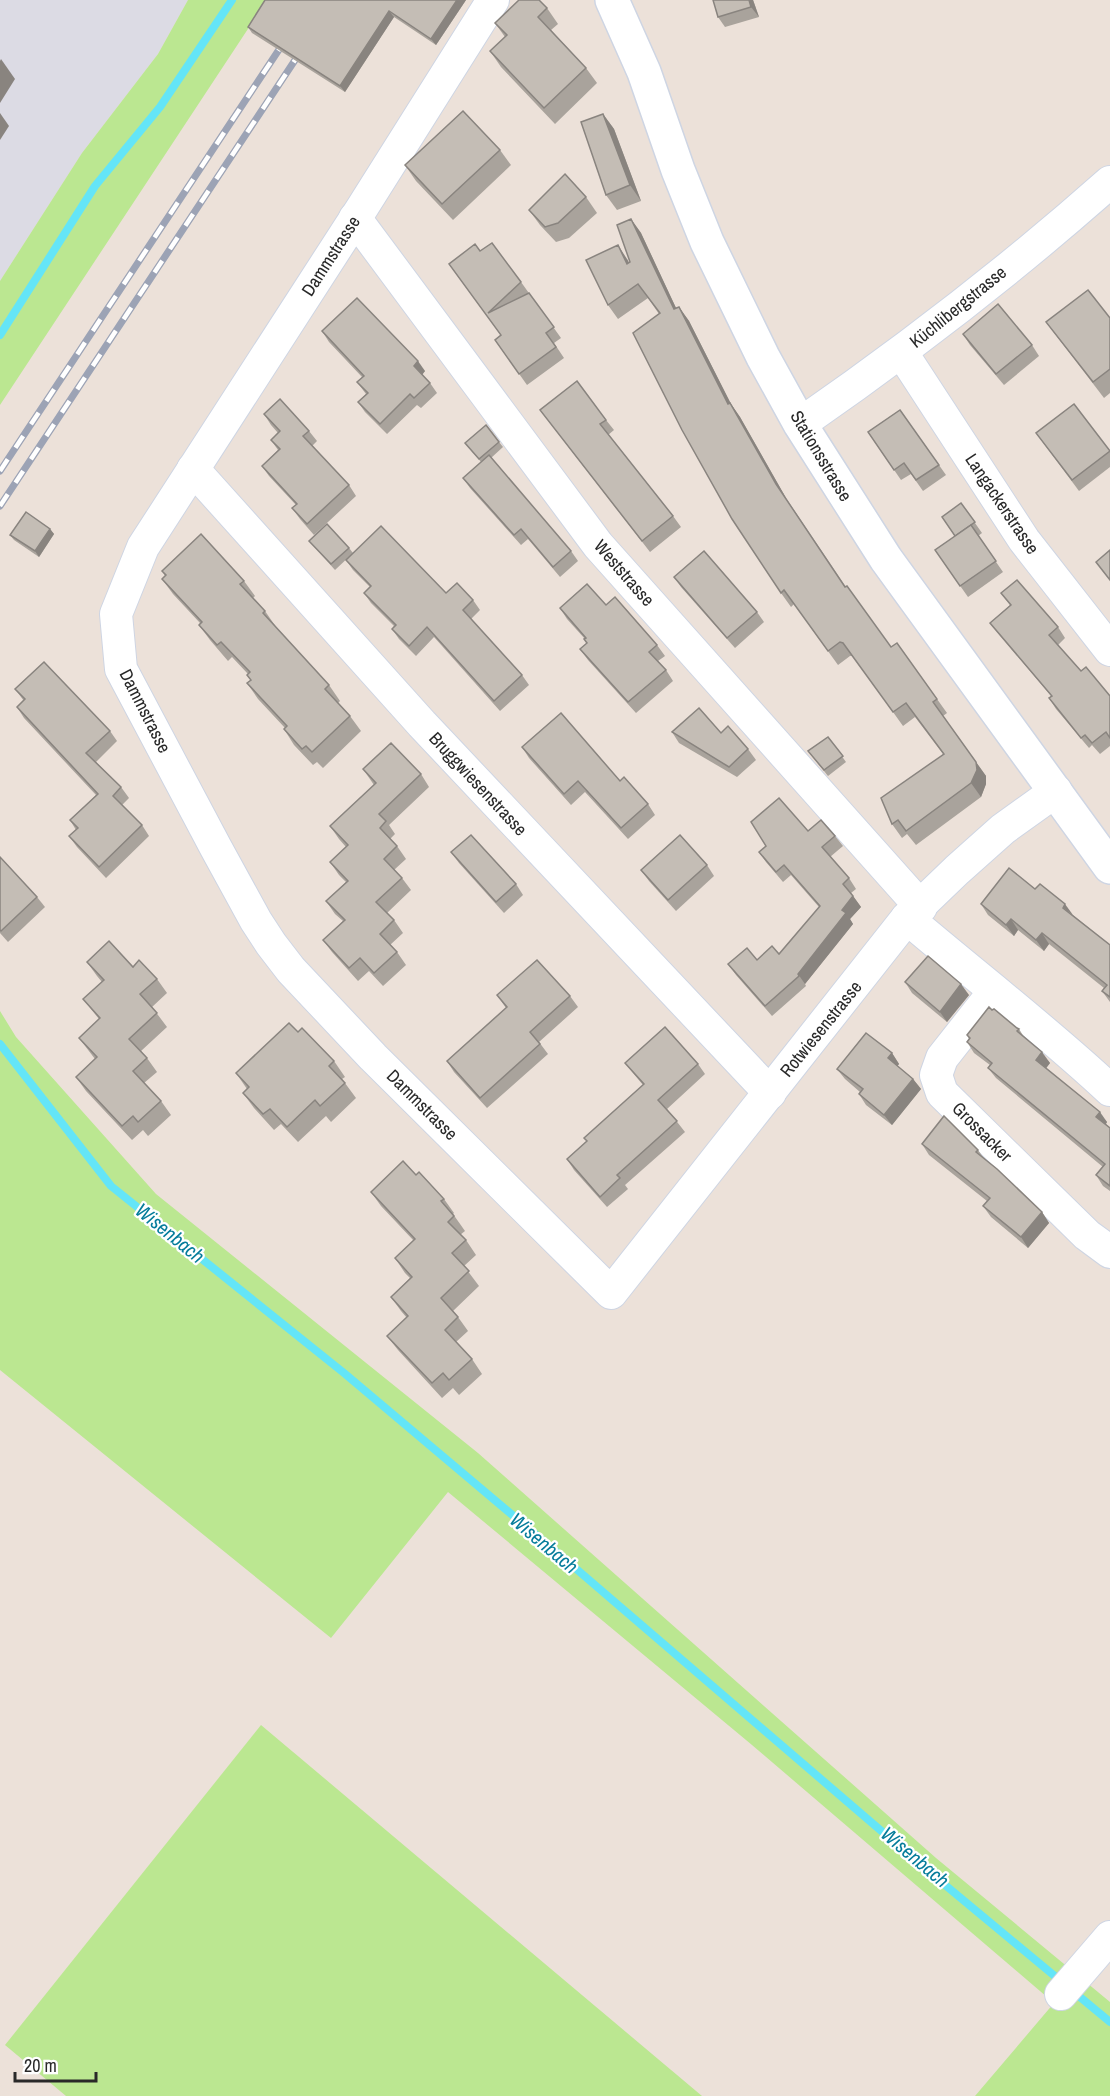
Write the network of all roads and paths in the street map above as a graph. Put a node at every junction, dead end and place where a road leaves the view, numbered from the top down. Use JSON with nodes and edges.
{"nodes":[{"id":1,"x":494,"y":0,"type":"edge"},
{"id":2,"x":612,"y":0,"type":"edge"},
{"id":3,"x":1110,"y":182,"type":"edge"},
{"id":4,"x":355,"y":218,"type":"junction"},
{"id":5,"x":902,"y":352,"type":"junction"},
{"id":6,"x":800,"y":424,"type":"junction"},
{"id":7,"x":193,"y":469,"type":"junction"},
{"id":8,"x":1110,"y":650,"type":"edge"},
{"id":9,"x":1056,"y":790,"type":"junction"},
{"id":10,"x":1110,"y":867,"type":"edge"},
{"id":11,"x":914,"y":913,"type":"junction"},
{"id":12,"x":994,"y":992,"type":"junction"},
{"id":13,"x":1110,"y":1090,"type":"edge"},
{"id":14,"x":770,"y":1093,"type":"junction"},
{"id":15,"x":1110,"y":1252,"type":"edge"},
{"id":16,"x":611,"y":1293,"type":"joint"},
{"id":17,"x":1110,"y":1937,"type":"edge"},
{"id":18,"x":1068,"y":1987,"type":"dead end"}],
"edges":[{"from":1,"to":4,"type":"street","name":"Dammstrasse"},
{"from":2,"to":6,"type":"street","name":"Stationsstrasse"},
{"from":3,"to":5,"type":"street","name":"Küchlibergstrasse"},
{"from":4,"to":7,"type":"street","name":"Dammstrasse"},
{"from":4,"to":11,"type":"street","name":"Weststrasse"},
{"from":5,"to":6,"type":"street","name":"Küchlibergstrasse"},
{"from":5,"to":8,"type":"street","name":"Langackerstrasse"},
{"from":6,"to":9,"type":"street","name":"Stationsstrasse"},
{"from":7,"to":14,"type":"street","name":"Bruggwiesenstrasse"},
{"from":7,"to":16,"type":"street","name":"Dammstrasse"},
{"from":9,"to":10,"type":"street","name":"Stationsstrasse"},
{"from":9,"to":11,"type":"street","name":"Rotwiesenstrasse"},
{"from":11,"to":12,"type":"street"},
{"from":11,"to":14,"type":"street","name":"Rotwiesenstrasse"},
{"from":12,"to":13,"type":"street"},
{"from":12,"to":15,"type":"street","name":"Grossacker"},
{"from":14,"to":16,"type":"street","name":"Rotwiesenstrasse"},
{"from":17,"to":18,"type":"street"}]}
